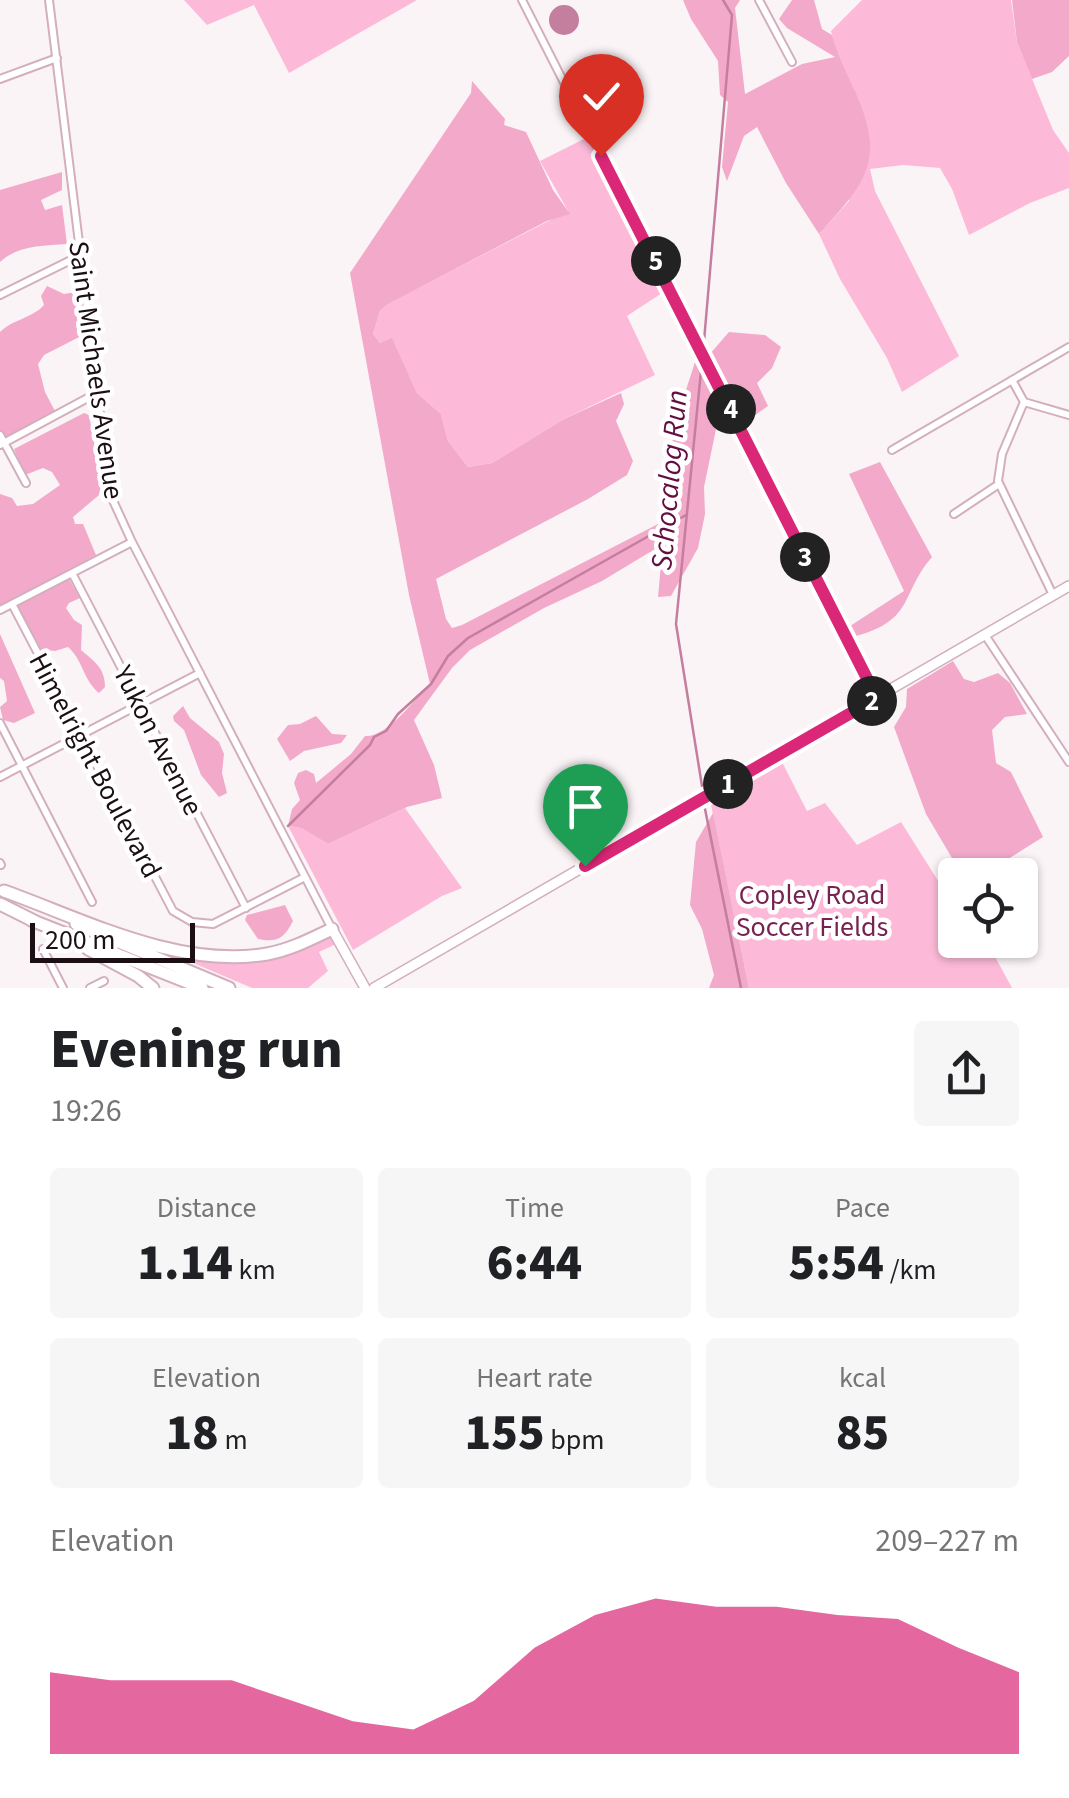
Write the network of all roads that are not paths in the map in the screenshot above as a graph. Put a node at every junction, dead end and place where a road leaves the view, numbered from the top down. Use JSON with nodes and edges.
{"nodes":[{"id":1,"x":50,"y":0,"type":"edge"},
{"id":2,"x":522,"y":0,"type":"edge"},
{"id":3,"x":759,"y":0,"type":"edge"},
{"id":4,"x":57,"y":58,"type":"junction"},
{"id":5,"x":792,"y":62,"type":"dead end"},
{"id":6,"x":0,"y":79,"type":"edge"},
{"id":7,"x":82,"y":255,"type":"junction"},
{"id":8,"x":0,"y":295,"type":"edge"},
{"id":9,"x":1069,"y":347,"type":"edge"},
{"id":10,"x":1012,"y":380,"type":"junction"},
{"id":11,"x":96,"y":393,"type":"junction"},
{"id":12,"x":1024,"y":402,"type":"junction"},
{"id":13,"x":1069,"y":415,"type":"edge"},
{"id":14,"x":0,"y":434,"type":"edge"},
{"id":15,"x":3,"y":444,"type":"edge"},
{"id":16,"x":892,"y":450,"type":"dead end"},
{"id":17,"x":26,"y":482,"type":"dead end"},
{"id":18,"x":999,"y":484,"type":"junction"},
{"id":19,"x":954,"y":514,"type":"dead end"},
{"id":20,"x":132,"y":542,"type":"junction"},
{"id":21,"x":72,"y":573,"type":"junction"},
{"id":22,"x":1069,"y":586,"type":"edge"},
{"id":23,"x":1053,"y":595,"type":"junction"},
{"id":24,"x":12,"y":604,"type":"junction"},
{"id":25,"x":0,"y":610,"type":"edge"},
{"id":26,"x":985,"y":635,"type":"junction"},
{"id":27,"x":200,"y":673,"type":"junction"},
{"id":28,"x":877,"y":698,"type":"junction"},
{"id":29,"x":140,"y":704,"type":"junction"},
{"id":30,"x":0,"y":723,"type":"edge"},
{"id":31,"x":81,"y":736,"type":"junction"},
{"id":32,"x":1069,"y":762,"type":"edge"},
{"id":33,"x":22,"y":766,"type":"junction"},
{"id":34,"x":0,"y":777,"type":"edge"},
{"id":35,"x":304,"y":877,"type":"junction"},
{"id":36,"x":2,"y":889,"type":"edge"},
{"id":37,"x":92,"y":902,"type":"dead end"},
{"id":38,"x":0,"y":904,"type":"edge"},
{"id":39,"x":246,"y":908,"type":"junction"},
{"id":40,"x":31,"y":920,"type":"junction"},
{"id":41,"x":332,"y":929,"type":"junction"},
{"id":42,"x":43,"y":949,"type":"dead end"},
{"id":43,"x":104,"y":981,"type":"dead end"},
{"id":44,"x":64,"y":988,"type":"edge"},
{"id":45,"x":90,"y":988,"type":"edge"},
{"id":46,"x":154,"y":988,"type":"edge"},
{"id":47,"x":202,"y":988,"type":"edge"},
{"id":48,"x":229,"y":988,"type":"edge"},
{"id":49,"x":365,"y":988,"type":"edge"},
{"id":50,"x":374,"y":988,"type":"edge"}],
"edges":[{"from":1,"to":4,"type":"street","name":"Saint Michaels Avenue"},
{"from":2,"to":28,"type":"street"},
{"from":3,"to":5,"type":"street"},
{"from":4,"to":6,"type":"street"},
{"from":4,"to":7,"type":"street","name":"Saint Michaels Avenue"},
{"from":7,"to":8,"type":"street"},
{"from":7,"to":11,"type":"street","name":"Saint Michaels Avenue"},
{"from":9,"to":10,"type":"street"},
{"from":10,"to":12,"type":"street"},
{"from":10,"to":16,"type":"street"},
{"from":11,"to":15,"type":"street"},
{"from":11,"to":20,"type":"street","name":"Saint Michaels Avenue"},
{"from":12,"to":13,"type":"street"},
{"from":12,"to":18,"type":"street"},
{"from":14,"to":15,"type":"street"},
{"from":15,"to":17,"type":"street"},
{"from":18,"to":19,"type":"street"},
{"from":18,"to":23,"type":"street"},
{"from":20,"to":21,"type":"street"},
{"from":20,"to":27,"type":"street","name":"Saint Michaels Avenue"},
{"from":21,"to":24,"type":"street"},
{"from":21,"to":29,"type":"street","name":"Yukon Avenue"},
{"from":22,"to":23,"type":"main road"},
{"from":23,"to":26,"type":"main road"},
{"from":24,"to":25,"type":"street"},
{"from":24,"to":31,"type":"street","name":"Himelright Boulevard"},
{"from":26,"to":28,"type":"main road"},
{"from":26,"to":32,"type":"street"},
{"from":27,"to":29,"type":"street"},
{"from":27,"to":35,"type":"street","name":"Saint Michaels Avenue"},
{"from":28,"to":50,"type":"main road"},
{"from":29,"to":31,"type":"street"},
{"from":29,"to":39,"type":"street","name":"Yukon Avenue"},
{"from":30,"to":33,"type":"street"},
{"from":31,"to":33,"type":"street"},
{"from":31,"to":39,"type":"street","name":"Himelright Boulevard"},
{"from":33,"to":34,"type":"street"},
{"from":33,"to":37,"type":"street"},
{"from":35,"to":39,"type":"street"},
{"from":35,"to":41,"type":"street","name":"Saint Michaels Avenue"},
{"from":36,"to":41,"type":"highway"},
{"from":36,"to":48,"type":"highway"},
{"from":38,"to":40,"type":"highway"},
{"from":40,"to":46,"type":"highway"},
{"from":40,"to":47,"type":"highway"},
{"from":41,"to":49,"type":"main road"},
{"from":42,"to":44,"type":"street"},
{"from":43,"to":45,"type":"street"}]}
